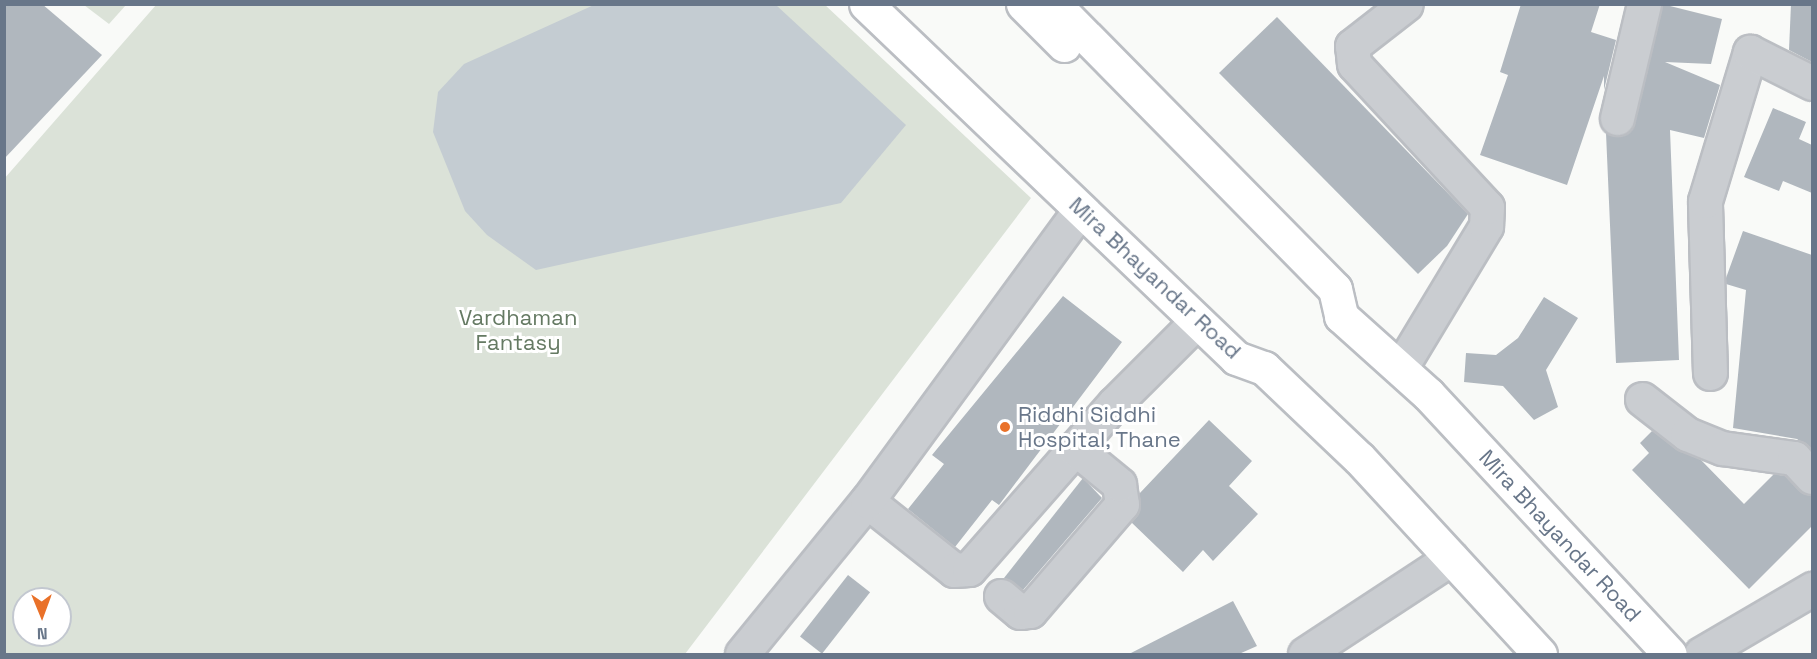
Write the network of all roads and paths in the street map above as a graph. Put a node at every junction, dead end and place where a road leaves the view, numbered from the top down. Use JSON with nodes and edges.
{"nodes":[{"id":1,"x":866,"y":4,"type":"edge"},
{"id":2,"x":899,"y":4,"type":"edge"},
{"id":3,"x":1023,"y":4,"type":"edge"},
{"id":4,"x":1053,"y":4,"type":"edge"},
{"id":5,"x":1406,"y":4,"type":"edge"},
{"id":6,"x":1644,"y":4,"type":"edge"},
{"id":7,"x":1812,"y":83,"type":"edge"},
{"id":8,"x":1617,"y":118,"type":"dead end"},
{"id":9,"x":1080,"y":210,"type":"junction"},
{"id":10,"x":1341,"y":316,"type":"junction"},
{"id":11,"x":1197,"y":321,"type":"junction"},
{"id":12,"x":1401,"y":367,"type":"junction"},
{"id":13,"x":1264,"y":368,"type":"junction"},
{"id":14,"x":1710,"y":373,"type":"dead end"},
{"id":15,"x":1642,"y":399,"type":"dead end"},
{"id":16,"x":1075,"y":448,"type":"junction"},
{"id":17,"x":1812,"y":477,"type":"edge"},
{"id":18,"x":867,"y":501,"type":"junction"},
{"id":19,"x":1451,"y":558,"type":"junction"},
{"id":20,"x":1812,"y":589,"type":"edge"},
{"id":21,"x":1001,"y":596,"type":"dead end"},
{"id":22,"x":742,"y":654,"type":"edge"},
{"id":23,"x":1305,"y":654,"type":"edge"},
{"id":24,"x":1540,"y":654,"type":"edge"},
{"id":25,"x":1670,"y":654,"type":"edge"},
{"id":26,"x":1701,"y":654,"type":"edge"}],
"edges":[{"from":1,"to":9,"type":"main road","name":"Mira Bhayandar Road"},
{"from":2,"to":13,"type":"main road"},
{"from":3,"to":10,"type":"main road","name":"Mira Bhayandar Road"},
{"from":4,"to":10,"type":"main road"},
{"from":5,"to":12,"type":"street"},
{"from":6,"to":8,"type":"street"},
{"from":7,"to":14,"type":"street"},
{"from":9,"to":11,"type":"main road","name":"Mira Bhayandar Road"},
{"from":9,"to":18,"type":"street"},
{"from":10,"to":12,"type":"main road","name":"Mira Bhayandar Road"},
{"from":11,"to":13,"type":"main road","name":"Mira Bhayandar Road"},
{"from":11,"to":16,"type":"street"},
{"from":12,"to":25,"type":"main road","name":"Mira Bhayandar Road"},
{"from":13,"to":19,"type":"main road","name":"Mira Bhayandar Road"},
{"from":15,"to":17,"type":"street"},
{"from":16,"to":18,"type":"street"},
{"from":16,"to":21,"type":"street"},
{"from":18,"to":22,"type":"street"},
{"from":19,"to":23,"type":"street"},
{"from":19,"to":24,"type":"main road","name":"Mira Bhayandar Road"},
{"from":20,"to":26,"type":"street"}]}
